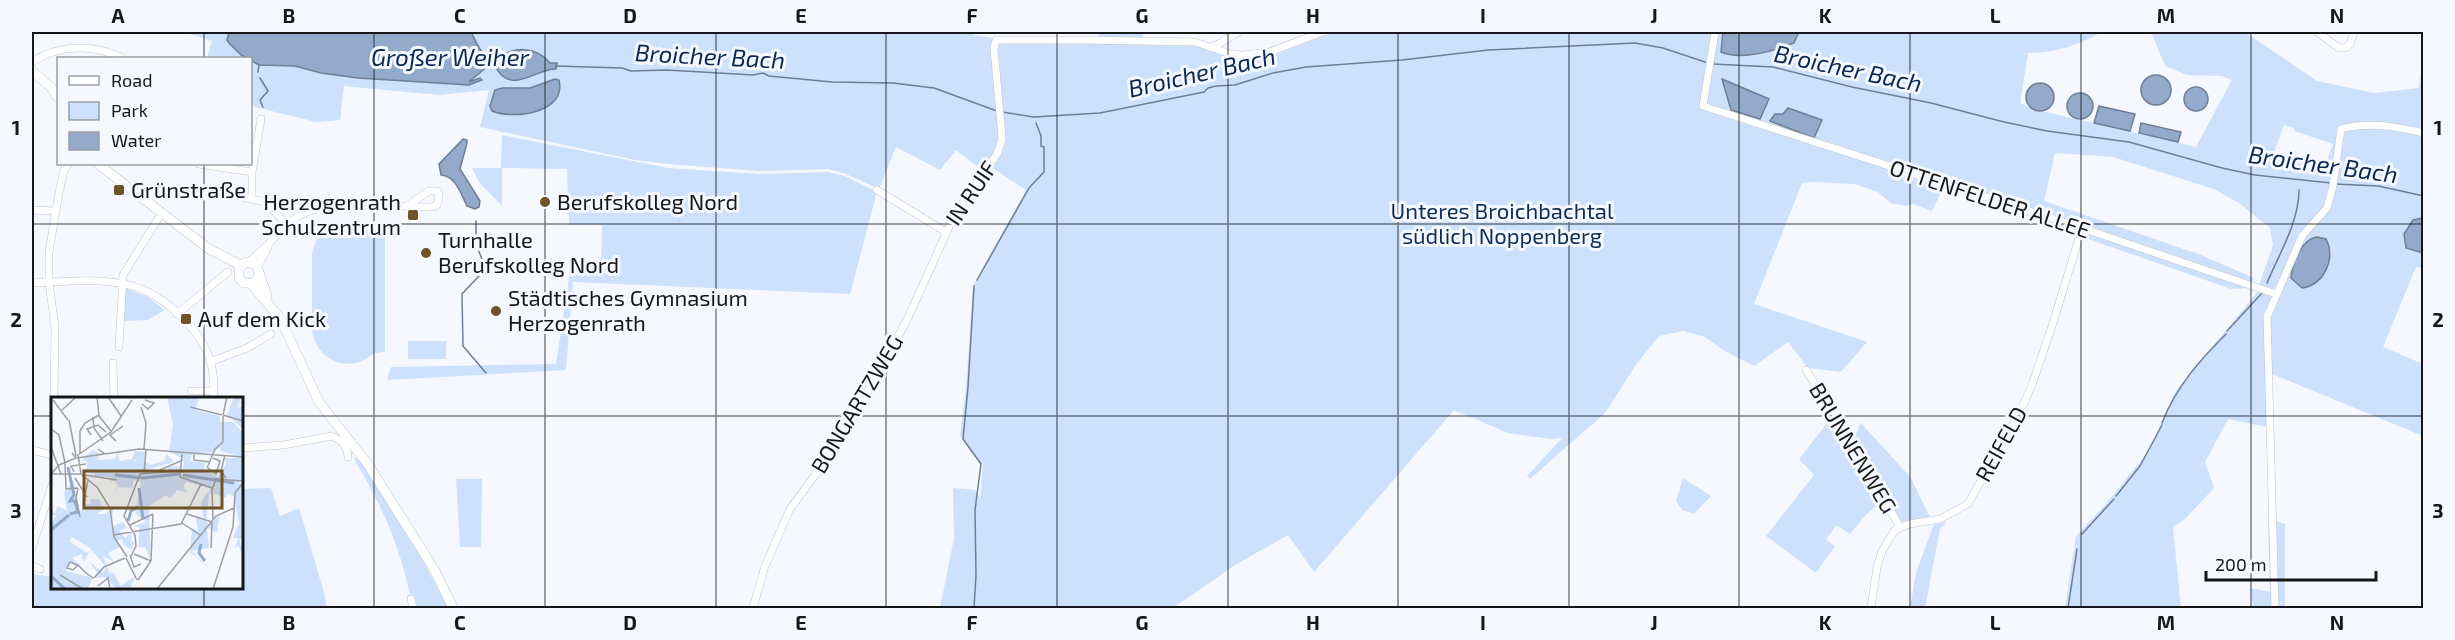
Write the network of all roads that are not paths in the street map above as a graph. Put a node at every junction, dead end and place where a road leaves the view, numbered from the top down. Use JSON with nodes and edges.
{"nodes":[{"id":1,"x":1072,"y":32,"type":"edge"},
{"id":2,"x":1239,"y":32,"type":"edge"},
{"id":3,"x":1323,"y":32,"type":"edge"},
{"id":4,"x":1715,"y":32,"type":"edge"},
{"id":5,"x":2317,"y":32,"type":"edge"},
{"id":6,"x":2354,"y":32,"type":"edge"},
{"id":7,"x":1071,"y":40,"type":"junction"},
{"id":8,"x":1213,"y":47,"type":"junction"},
{"id":9,"x":120,"y":57,"type":"edge"},
{"id":10,"x":32,"y":62,"type":"edge"},
{"id":11,"x":32,"y":71,"type":"edge"},
{"id":12,"x":57,"y":96,"type":"edge"},
{"id":13,"x":261,"y":119,"type":"dead end"},
{"id":14,"x":254,"y":133,"type":"edge"},
{"id":15,"x":2424,"y":134,"type":"edge"},
{"id":16,"x":67,"y":165,"type":"edge"},
{"id":17,"x":99,"y":165,"type":"edge"},
{"id":18,"x":206,"y":165,"type":"edge"},
{"id":19,"x":252,"y":172,"type":"junction"},
{"id":20,"x":877,"y":190,"type":"dead end"},
{"id":21,"x":232,"y":195,"type":"dead end"},
{"id":22,"x":252,"y":198,"type":"junction"},
{"id":23,"x":407,"y":206,"type":"dead end"},
{"id":24,"x":32,"y":210,"type":"edge"},
{"id":25,"x":55,"y":211,"type":"junction"},
{"id":26,"x":158,"y":219,"type":"dead end"},
{"id":27,"x":287,"y":225,"type":"junction"},
{"id":28,"x":2082,"y":228,"type":"junction"},
{"id":29,"x":946,"y":232,"type":"junction"},
{"id":30,"x":243,"y":267,"type":"junction"},
{"id":31,"x":259,"y":277,"type":"junction"},
{"id":32,"x":32,"y":283,"type":"edge"},
{"id":33,"x":49,"y":283,"type":"junction"},
{"id":34,"x":122,"y":284,"type":"junction"},
{"id":35,"x":251,"y":284,"type":"junction"},
{"id":36,"x":2276,"y":294,"type":"junction"},
{"id":37,"x":272,"y":307,"type":"junction"},
{"id":38,"x":177,"y":314,"type":"junction"},
{"id":39,"x":271,"y":334,"type":"dead end"},
{"id":40,"x":119,"y":347,"type":"dead end"},
{"id":41,"x":210,"y":362,"type":"junction"},
{"id":42,"x":113,"y":363,"type":"dead end"},
{"id":43,"x":1806,"y":370,"type":"dead end"},
{"id":44,"x":191,"y":391,"type":"dead end"},
{"id":45,"x":214,"y":395,"type":"edge"},
{"id":46,"x":54,"y":397,"type":"edge"},
{"id":47,"x":114,"y":397,"type":"edge"},
{"id":48,"x":243,"y":448,"type":"edge"},
{"id":49,"x":32,"y":450,"type":"edge"},
{"id":50,"x":51,"y":455,"type":"edge"},
{"id":51,"x":348,"y":457,"type":"dead end"},
{"id":52,"x":51,"y":488,"type":"edge"},
{"id":53,"x":1900,"y":527,"type":"junction"},
{"id":54,"x":32,"y":549,"type":"edge"},
{"id":55,"x":32,"y":566,"type":"edge"},
{"id":56,"x":40,"y":570,"type":"dead end"},
{"id":57,"x":411,"y":599,"type":"dead end"},
{"id":58,"x":413,"y":609,"type":"edge"},
{"id":59,"x":453,"y":609,"type":"edge"},
{"id":60,"x":753,"y":609,"type":"edge"},
{"id":61,"x":1871,"y":609,"type":"edge"},
{"id":62,"x":2275,"y":609,"type":"edge"}],
"edges":[{"from":1,"to":7,"type":"street"},
{"from":2,"to":8,"type":"street"},
{"from":3,"to":8,"type":"street"},
{"from":4,"to":28,"type":"street","name":"OTTENFELDER ALLEE"},
{"from":5,"to":6,"type":"street"},
{"from":7,"to":8,"type":"street"},
{"from":7,"to":29,"type":"street","name":"IN RUIF"},
{"from":9,"to":10,"type":"street"},
{"from":11,"to":12,"type":"main road"},
{"from":13,"to":14,"type":"street"},
{"from":14,"to":19,"type":"street"},
{"from":15,"to":36,"type":"street"},
{"from":16,"to":25,"type":"street"},
{"from":17,"to":30,"type":"main road"},
{"from":18,"to":19,"type":"street"},
{"from":19,"to":22,"type":"street"},
{"from":20,"to":29,"type":"street","name":"IN RUIF"},
{"from":21,"to":22,"type":"street"},
{"from":22,"to":27,"type":"street"},
{"from":23,"to":27,"type":"street"},
{"from":24,"to":25,"type":"street"},
{"from":25,"to":33,"type":"street"},
{"from":26,"to":34,"type":"street"},
{"from":27,"to":30,"type":"street"},
{"from":28,"to":36,"type":"street","name":"OTTENFELDER ALLEE"},
{"from":28,"to":53,"type":"street","name":"REIFELD"},
{"from":29,"to":60,"type":"street","name":"BONGARTZWEG"},
{"from":30,"to":31,"type":"main road"},
{"from":30,"to":35,"type":"main road"},
{"from":30,"to":38,"type":"street"},
{"from":31,"to":35,"type":"main road"},
{"from":31,"to":37,"type":"main road"},
{"from":32,"to":33,"type":"street"},
{"from":33,"to":34,"type":"street"},
{"from":33,"to":46,"type":"street"},
{"from":34,"to":38,"type":"street"},
{"from":34,"to":40,"type":"street"},
{"from":35,"to":37,"type":"main road"},
{"from":36,"to":62,"type":"street"},
{"from":37,"to":59,"type":"main road"},
{"from":38,"to":41,"type":"street"},
{"from":39,"to":41,"type":"street"},
{"from":41,"to":45,"type":"street"},
{"from":42,"to":47,"type":"street"},
{"from":43,"to":53,"type":"street","name":"BRUNNENWEG"},
{"from":44,"to":45,"type":"street"},
{"from":48,"to":51,"type":"street"},
{"from":49,"to":50,"type":"street"},
{"from":52,"to":54,"type":"street"},
{"from":53,"to":61,"type":"street"},
{"from":55,"to":56,"type":"street"},
{"from":57,"to":58,"type":"street"}]}
